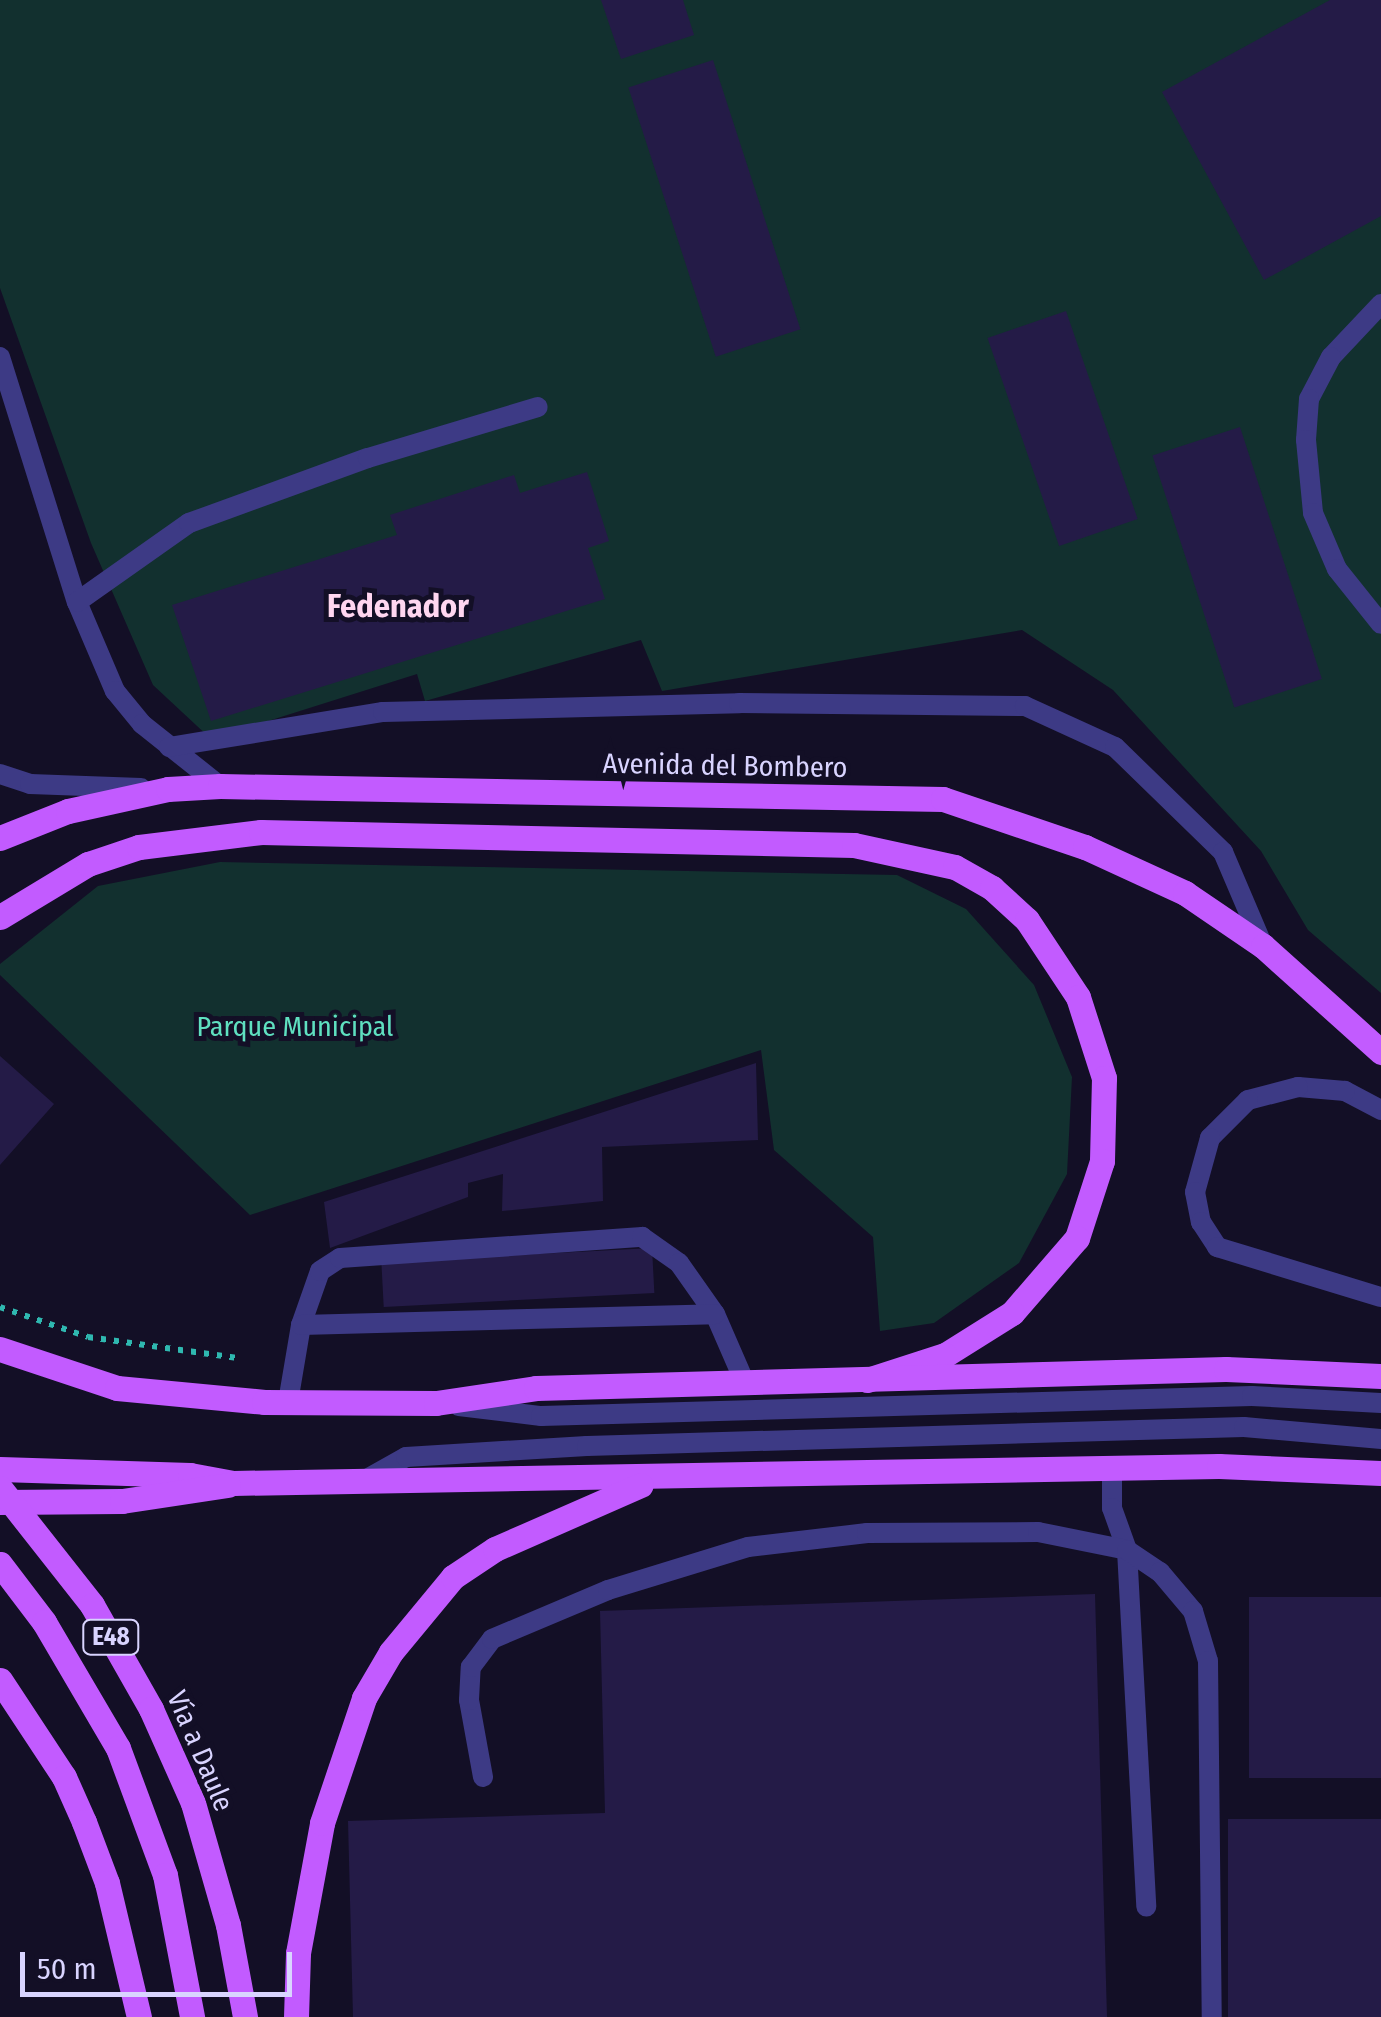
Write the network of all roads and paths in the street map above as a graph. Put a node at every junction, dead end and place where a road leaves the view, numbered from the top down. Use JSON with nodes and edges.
{"nodes":[{"id":1,"x":1381,"y":304,"type":"edge"},
{"id":2,"x":0,"y":357,"type":"edge"},
{"id":3,"x":538,"y":407,"type":"dead end"},
{"id":4,"x":77,"y":602,"type":"junction"},
{"id":5,"x":1381,"y":624,"type":"edge"},
{"id":6,"x":169,"y":748,"type":"junction"},
{"id":7,"x":0,"y":774,"type":"edge"},
{"id":8,"x":220,"y":786,"type":"junction"},
{"id":9,"x":168,"y":789,"type":"junction"},
{"id":10,"x":0,"y":838,"type":"edge"},
{"id":11,"x":0,"y":917,"type":"edge"},
{"id":12,"x":1262,"y":946,"type":"junction"},
{"id":13,"x":1381,"y":1052,"type":"edge"},
{"id":14,"x":1381,"y":1110,"type":"edge"},
{"id":15,"x":1381,"y":1298,"type":"edge"},
{"id":16,"x":0,"y":1307,"type":"edge"},
{"id":17,"x":715,"y":1314,"type":"junction"},
{"id":18,"x":301,"y":1326,"type":"junction"},
{"id":19,"x":0,"y":1349,"type":"edge"},
{"id":20,"x":238,"y":1358,"type":"dead end"},
{"id":21,"x":1381,"y":1376,"type":"edge"},
{"id":22,"x":867,"y":1380,"type":"junction"},
{"id":23,"x":745,"y":1383,"type":"junction"},
{"id":24,"x":288,"y":1402,"type":"junction"},
{"id":25,"x":436,"y":1403,"type":"junction"},
{"id":26,"x":1381,"y":1403,"type":"edge"},
{"id":27,"x":1381,"y":1438,"type":"edge"},
{"id":28,"x":1112,"y":1468,"type":"junction"},
{"id":29,"x":0,"y":1469,"type":"edge"},
{"id":30,"x":1377,"y":1477,"type":"edge"},
{"id":31,"x":661,"y":1478,"type":"junction"},
{"id":32,"x":365,"y":1480,"type":"junction"},
{"id":33,"x":232,"y":1483,"type":"junction"},
{"id":34,"x":0,"y":1488,"type":"edge"},
{"id":35,"x":0,"y":1502,"type":"edge"},
{"id":36,"x":1127,"y":1550,"type":"junction"},
{"id":37,"x":0,"y":1564,"type":"edge"},
{"id":38,"x":0,"y":1680,"type":"edge"},
{"id":39,"x":483,"y":1777,"type":"dead end"},
{"id":40,"x":1146,"y":1906,"type":"dead end"},
{"id":41,"x":140,"y":2017,"type":"edge"},
{"id":42,"x":192,"y":2017,"type":"edge"},
{"id":43,"x":245,"y":2017,"type":"edge"},
{"id":44,"x":296,"y":2017,"type":"edge"},
{"id":45,"x":1212,"y":2017,"type":"edge"}],
"edges":[{"from":1,"to":5,"type":"lane"},
{"from":2,"to":4,"type":"lane"},
{"from":3,"to":4,"type":"lane"},
{"from":4,"to":6,"type":"lane"},
{"from":6,"to":8,"type":"lane"},
{"from":6,"to":12,"type":"lane"},
{"from":7,"to":9,"type":"lane"},
{"from":8,"to":9,"type":"main road","name":"Avenida del Bombero"},
{"from":8,"to":12,"type":"main road","name":"Avenida del Bombero"},
{"from":9,"to":10,"type":"main road","name":"Avenida del Bombero"},
{"from":11,"to":22,"type":"main road"},
{"from":12,"to":13,"type":"main road","name":"Avenida del Bombero"},
{"from":14,"to":15,"type":"lane"},
{"from":16,"to":20,"type":"path"},
{"from":17,"to":18,"type":"lane"},
{"from":17,"to":18,"type":"lane"},
{"from":17,"to":23,"type":"lane"},
{"from":18,"to":24,"type":"lane"},
{"from":19,"to":24,"type":"main road"},
{"from":21,"to":22,"type":"main road"},
{"from":22,"to":23,"type":"main road"},
{"from":23,"to":25,"type":"main road"},
{"from":24,"to":25,"type":"main road"},
{"from":25,"to":26,"type":"lane"},
{"from":27,"to":32,"type":"lane"},
{"from":28,"to":30,"type":"main road"},
{"from":28,"to":31,"type":"main road"},
{"from":28,"to":36,"type":"lane"},
{"from":29,"to":33,"type":"main road"},
{"from":31,"to":32,"type":"main road"},
{"from":31,"to":44,"type":"main road"},
{"from":32,"to":33,"type":"main road"},
{"from":33,"to":35,"type":"main road"},
{"from":34,"to":43,"type":"main road","name":"Vía a Daule","number":"E48","bridge":true},
{"from":36,"to":39,"type":"lane"},
{"from":36,"to":40,"type":"lane"},
{"from":36,"to":45,"type":"lane"},
{"from":37,"to":42,"type":"main road","number":"E48"},
{"from":38,"to":41,"type":"main road"}]}
